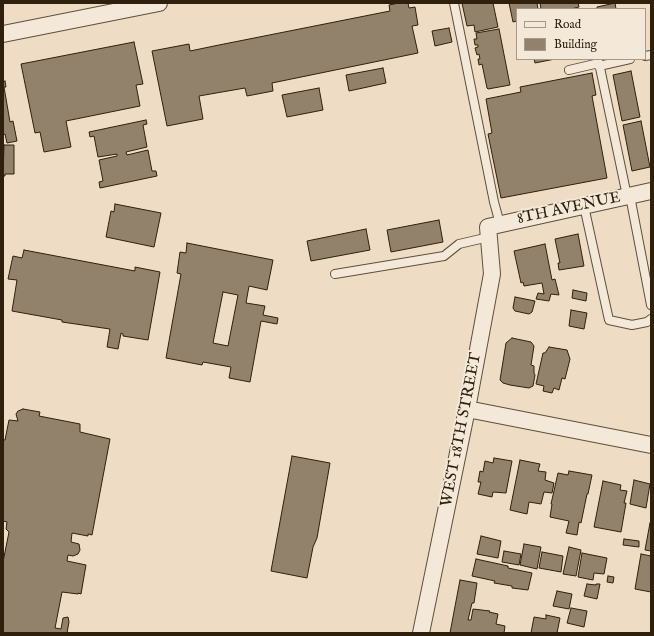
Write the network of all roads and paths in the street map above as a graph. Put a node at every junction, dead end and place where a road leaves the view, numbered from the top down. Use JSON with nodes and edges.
{"nodes":[{"id":1,"x":159,"y":3,"type":"edge"},
{"id":2,"x":454,"y":3,"type":"edge"},
{"id":3,"x":110,"y":8,"type":"edge"},
{"id":4,"x":3,"y":34,"type":"edge"},
{"id":5,"x":626,"y":60,"type":"edge"},
{"id":6,"x":599,"y":66,"type":"junction"},
{"id":7,"x":569,"y":70,"type":"dead end"},
{"id":8,"x":651,"y":191,"type":"edge"},
{"id":9,"x":628,"y":196,"type":"junction"},
{"id":10,"x":584,"y":206,"type":"junction"},
{"id":11,"x":492,"y":229,"type":"junction"},
{"id":12,"x":335,"y":274,"type":"dead end"},
{"id":13,"x":651,"y":305,"type":"edge"},
{"id":14,"x":651,"y":319,"type":"edge"},
{"id":15,"x":467,"y":409,"type":"junction"},
{"id":16,"x":651,"y":445,"type":"edge"},
{"id":17,"x":421,"y":633,"type":"edge"}],
"edges":[{"from":1,"to":3,"type":"street"},
{"from":2,"to":11,"type":"lane"},
{"from":3,"to":4,"type":"street"},
{"from":5,"to":6,"type":"lane"},
{"from":6,"to":7,"type":"lane"},
{"from":6,"to":9,"type":"lane"},
{"from":8,"to":9,"type":"street","name":"8TH AVENUE"},
{"from":9,"to":10,"type":"street","name":"8TH AVENUE"},
{"from":9,"to":13,"type":"lane"},
{"from":10,"to":11,"type":"street","name":"8TH AVENUE"},
{"from":10,"to":14,"type":"lane"},
{"from":11,"to":12,"type":"lane"},
{"from":11,"to":15,"type":"street","name":"WEST 18TH STREET"},
{"from":15,"to":16,"type":"street"},
{"from":15,"to":17,"type":"street","name":"WEST 18TH STREET"}]}
